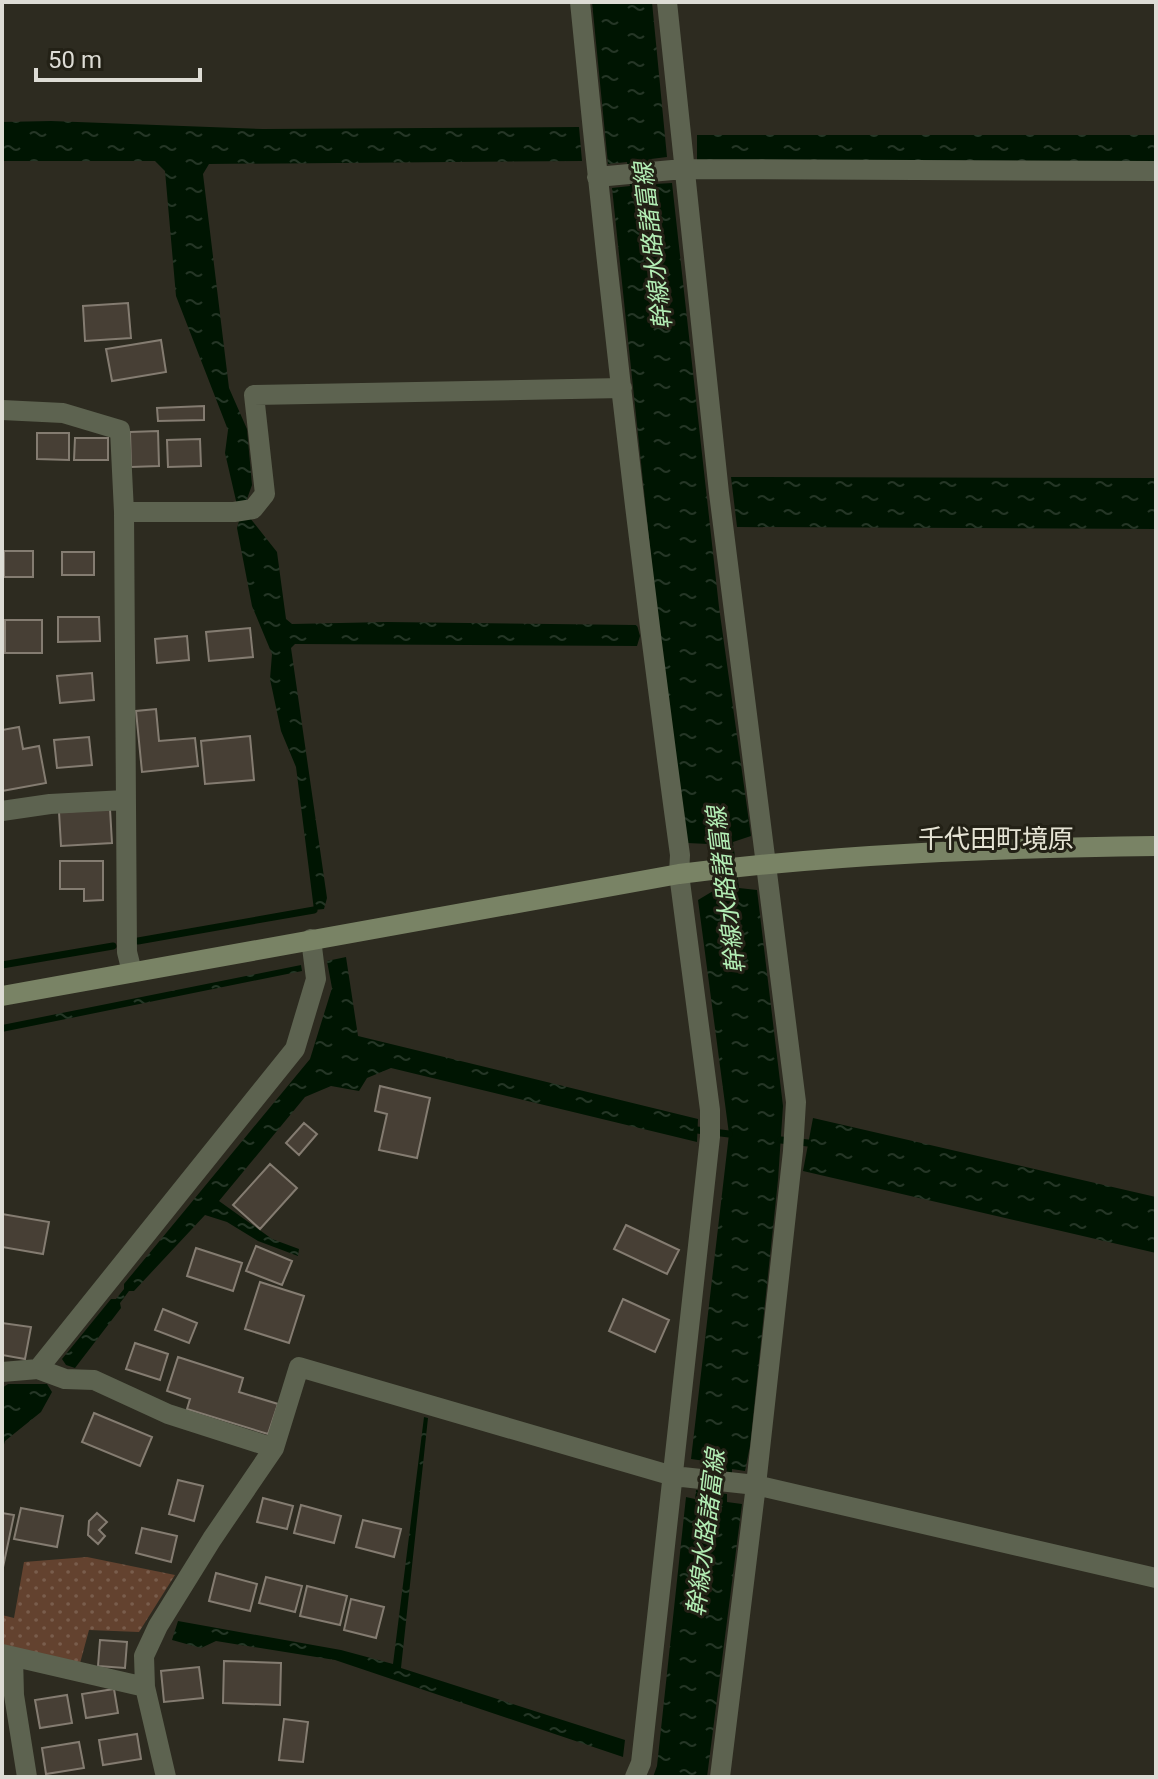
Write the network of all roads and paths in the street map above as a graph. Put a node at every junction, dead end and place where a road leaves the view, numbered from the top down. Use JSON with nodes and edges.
{"nodes":[{"id":1,"x":580,"y":2,"type":"edge"},
{"id":2,"x":667,"y":2,"type":"edge"},
{"id":3,"x":683,"y":169,"type":"junction"},
{"id":4,"x":1156,"y":171,"type":"edge"},
{"id":5,"x":597,"y":177,"type":"junction"},
{"id":6,"x":622,"y":388,"type":"junction"},
{"id":7,"x":2,"y":410,"type":"edge"},
{"id":8,"x":124,"y":512,"type":"junction"},
{"id":9,"x":125,"y":800,"type":"junction"},
{"id":10,"x":2,"y":811,"type":"edge"},
{"id":11,"x":1156,"y":846,"type":"edge"},
{"id":12,"x":765,"y":865,"type":"junction"},
{"id":13,"x":679,"y":874,"type":"junction"},
{"id":14,"x":311,"y":939,"type":"junction"},
{"id":15,"x":132,"y":972,"type":"junction"},
{"id":16,"x":2,"y":996,"type":"edge"},
{"id":17,"x":38,"y":1369,"type":"junction"},
{"id":18,"x":2,"y":1372,"type":"edge"},
{"id":19,"x":274,"y":1448,"type":"junction"},
{"id":20,"x":681,"y":1477,"type":"junction"},
{"id":21,"x":747,"y":1485,"type":"junction"},
{"id":22,"x":1156,"y":1578,"type":"edge"},
{"id":23,"x":7,"y":1656,"type":"edge"},
{"id":24,"x":145,"y":1687,"type":"junction"},
{"id":25,"x":27,"y":1777,"type":"edge"},
{"id":26,"x":166,"y":1777,"type":"edge"},
{"id":27,"x":635,"y":1777,"type":"edge"},
{"id":28,"x":720,"y":1777,"type":"edge"}],
"edges":[{"from":1,"to":5,"type":"street"},
{"from":2,"to":3,"type":"street"},
{"from":3,"to":4,"type":"street"},
{"from":3,"to":5,"type":"street"},
{"from":3,"to":12,"type":"street"},
{"from":5,"to":6,"type":"street"},
{"from":6,"to":8,"type":"street"},
{"from":6,"to":13,"type":"street"},
{"from":7,"to":8,"type":"street"},
{"from":8,"to":9,"type":"street"},
{"from":9,"to":10,"type":"street"},
{"from":9,"to":15,"type":"street"},
{"from":11,"to":12,"type":"street"},
{"from":12,"to":13,"type":"street"},
{"from":12,"to":21,"type":"street"},
{"from":13,"to":14,"type":"street"},
{"from":13,"to":20,"type":"street"},
{"from":14,"to":15,"type":"street"},
{"from":14,"to":17,"type":"street"},
{"from":15,"to":16,"type":"street"},
{"from":17,"to":18,"type":"street"},
{"from":17,"to":19,"type":"street"},
{"from":19,"to":20,"type":"street"},
{"from":19,"to":24,"type":"street"},
{"from":20,"to":21,"type":"street"},
{"from":20,"to":27,"type":"street"},
{"from":21,"to":22,"type":"street"},
{"from":21,"to":28,"type":"street"},
{"from":23,"to":24,"type":"street"},
{"from":23,"to":25,"type":"street"},
{"from":24,"to":26,"type":"street"}]}
